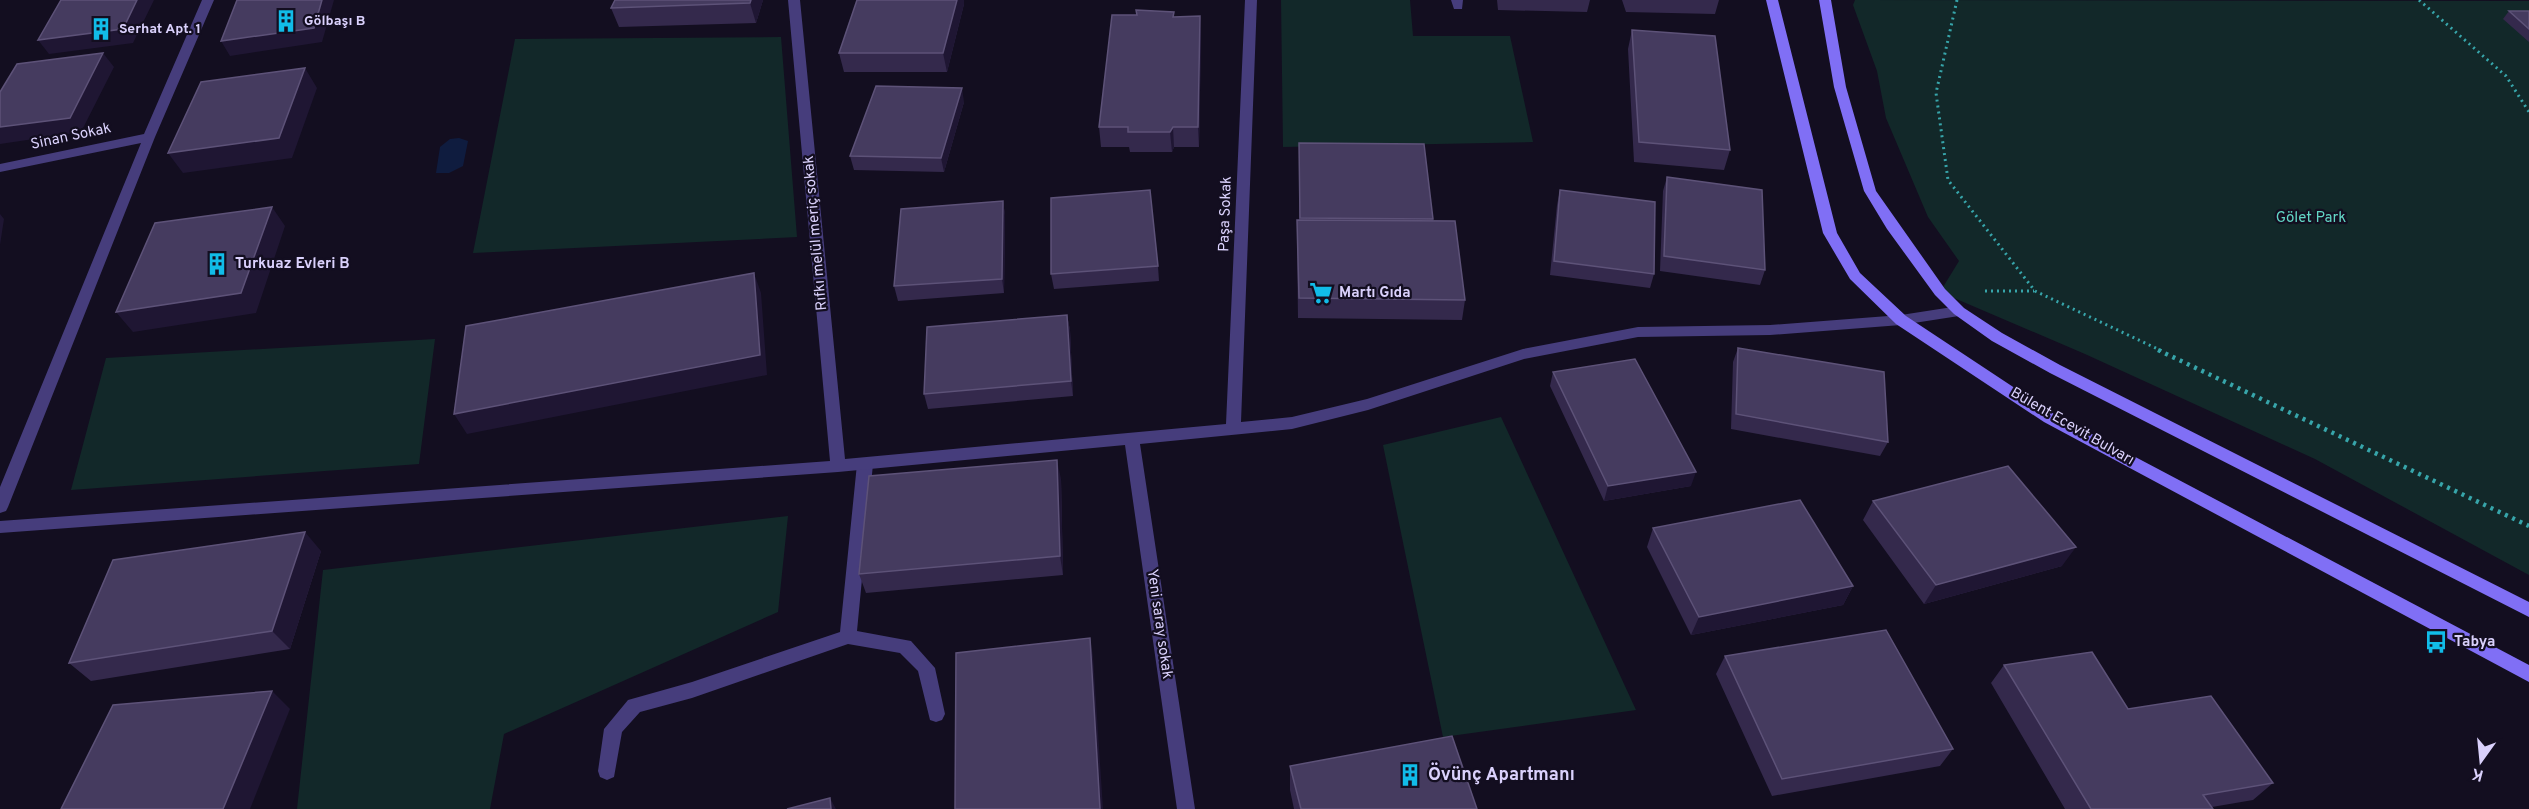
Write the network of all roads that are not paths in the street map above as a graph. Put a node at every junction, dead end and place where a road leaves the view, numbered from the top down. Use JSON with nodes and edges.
{"nodes":[{"id":1,"x":208,"y":0,"type":"edge"},
{"id":2,"x":794,"y":0,"type":"edge"},
{"id":3,"x":1251,"y":0,"type":"edge"},
{"id":4,"x":1772,"y":0,"type":"edge"},
{"id":5,"x":1825,"y":0,"type":"edge"},
{"id":6,"x":148,"y":137,"type":"junction"},
{"id":7,"x":0,"y":168,"type":"edge"},
{"id":8,"x":1959,"y":311,"type":"junction"},
{"id":9,"x":1900,"y":320,"type":"junction"},
{"id":10,"x":1233,"y":429,"type":"junction"},
{"id":11,"x":1132,"y":440,"type":"junction"},
{"id":12,"x":865,"y":464,"type":"junction"},
{"id":13,"x":838,"y":466,"type":"junction"},
{"id":14,"x":0,"y":507,"type":"edge"},
{"id":15,"x":0,"y":527,"type":"edge"},
{"id":16,"x":2529,"y":610,"type":"edge"},
{"id":17,"x":848,"y":637,"type":"junction"},
{"id":18,"x":2529,"y":674,"type":"edge"},
{"id":19,"x":936,"y":714,"type":"dead end"},
{"id":20,"x":607,"y":771,"type":"dead end"},
{"id":21,"x":1186,"y":809,"type":"edge"}],
"edges":[{"from":1,"to":6,"type":"street"},
{"from":2,"to":13,"type":"street","name":"Rıfkı melül meriç sokak"},
{"from":3,"to":10,"type":"street","name":"Paşa Sokak"},
{"from":4,"to":9,"type":"main road","name":"Bülent Ecevit Bulvarı"},
{"from":5,"to":8,"type":"main road"},
{"from":6,"to":7,"type":"street","name":"Sinan Sokak"},
{"from":6,"to":14,"type":"street"},
{"from":8,"to":9,"type":"street"},
{"from":8,"to":16,"type":"main road"},
{"from":9,"to":10,"type":"street"},
{"from":9,"to":18,"type":"main road","name":"Bülent Ecevit Bulvarı"},
{"from":10,"to":11,"type":"street"},
{"from":11,"to":12,"type":"street"},
{"from":11,"to":21,"type":"street","name":"Yeni saray sokak"},
{"from":12,"to":13,"type":"street"},
{"from":12,"to":17,"type":"street"},
{"from":13,"to":15,"type":"street"},
{"from":17,"to":19,"type":"street"},
{"from":17,"to":20,"type":"street"}]}
